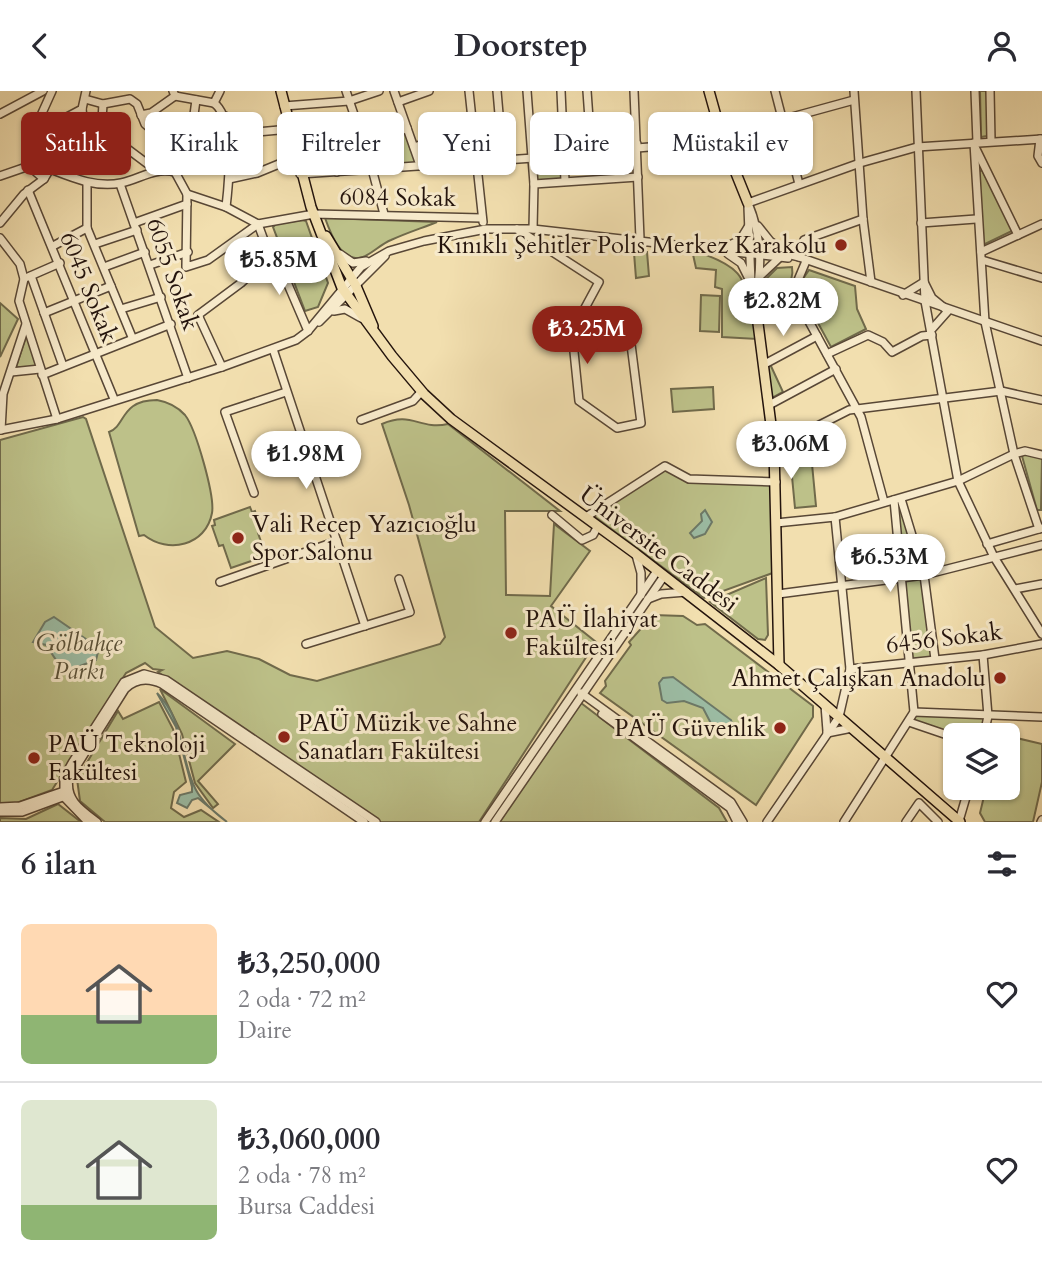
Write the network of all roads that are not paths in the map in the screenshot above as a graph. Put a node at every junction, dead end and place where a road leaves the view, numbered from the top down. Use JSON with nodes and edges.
{"nodes":[{"id":1,"x":43,"y":91,"type":"edge"},
{"id":2,"x":52,"y":91,"type":"edge"},
{"id":3,"x":220,"y":91,"type":"edge"},
{"id":4,"x":281,"y":91,"type":"edge"},
{"id":5,"x":346,"y":91,"type":"edge"},
{"id":6,"x":379,"y":91,"type":"edge"},
{"id":7,"x":394,"y":91,"type":"edge"},
{"id":8,"x":429,"y":91,"type":"edge"},
{"id":9,"x":469,"y":91,"type":"edge"},
{"id":10,"x":497,"y":91,"type":"edge"},
{"id":11,"x":527,"y":91,"type":"edge"},
{"id":12,"x":561,"y":91,"type":"edge"},
{"id":13,"x":587,"y":91,"type":"edge"},
{"id":14,"x":634,"y":91,"type":"edge"},
{"id":15,"x":709,"y":91,"type":"edge"},
{"id":16,"x":775,"y":91,"type":"edge"},
{"id":17,"x":916,"y":91,"type":"edge"},
{"id":18,"x":975,"y":91,"type":"edge"},
{"id":19,"x":990,"y":91,"type":"edge"},
{"id":20,"x":174,"y":94,"type":"edge"},
{"id":21,"x":86,"y":95,"type":"edge"},
{"id":22,"x":132,"y":95,"type":"edge"},
{"id":23,"x":854,"y":95,"type":"edge"},
{"id":24,"x":196,"y":100,"type":"junction"},
{"id":25,"x":349,"y":101,"type":"junction"},
{"id":26,"x":398,"y":102,"type":"junction"},
{"id":27,"x":214,"y":103,"type":"junction"},
{"id":28,"x":103,"y":104,"type":"junction"},
{"id":29,"x":284,"y":106,"type":"junction"},
{"id":30,"x":82,"y":109,"type":"junction"},
{"id":31,"x":43,"y":112,"type":"edge"},
{"id":32,"x":76,"y":112,"type":"edge"},
{"id":33,"x":82,"y":112,"type":"edge"},
{"id":34,"x":102,"y":112,"type":"edge"},
{"id":35,"x":194,"y":112,"type":"edge"},
{"id":36,"x":222,"y":112,"type":"edge"},
{"id":37,"x":286,"y":112,"type":"edge"},
{"id":38,"x":353,"y":112,"type":"edge"},
{"id":39,"x":471,"y":112,"type":"edge"},
{"id":40,"x":499,"y":112,"type":"edge"},
{"id":41,"x":562,"y":112,"type":"edge"},
{"id":42,"x":715,"y":112,"type":"edge"},
{"id":43,"x":779,"y":112,"type":"edge"},
{"id":44,"x":804,"y":112,"type":"edge"},
{"id":45,"x":0,"y":114,"type":"edge"},
{"id":46,"x":141,"y":115,"type":"junction"},
{"id":47,"x":145,"y":124,"type":"edge"},
{"id":48,"x":530,"y":124,"type":"edge"},
{"id":49,"x":407,"y":128,"type":"junction"},
{"id":50,"x":404,"y":129,"type":"edge"},
{"id":51,"x":1041,"y":139,"type":"edge"},
{"id":52,"x":991,"y":140,"type":"junction"},
{"id":53,"x":975,"y":143,"type":"junction"},
{"id":54,"x":648,"y":145,"type":"edge"},
{"id":55,"x":418,"y":146,"type":"edge"},
{"id":56,"x":637,"y":146,"type":"junction"},
{"id":57,"x":414,"y":147,"type":"junction"},
{"id":58,"x":917,"y":147,"type":"junction"},
{"id":59,"x":131,"y":150,"type":"edge"},
{"id":60,"x":418,"y":159,"type":"edge"},
{"id":61,"x":145,"y":161,"type":"edge"},
{"id":62,"x":860,"y":163,"type":"junction"},
{"id":63,"x":1042,"y":163,"type":"edge"},
{"id":64,"x":277,"y":165,"type":"edge"},
{"id":65,"x":21,"y":169,"type":"edge"},
{"id":66,"x":39,"y":175,"type":"edge"},
{"id":67,"x":46,"y":175,"type":"edge"},
{"id":68,"x":66,"y":175,"type":"edge"},
{"id":69,"x":146,"y":175,"type":"edge"},
{"id":70,"x":176,"y":175,"type":"edge"},
{"id":71,"x":229,"y":175,"type":"edge"},
{"id":72,"x":300,"y":175,"type":"edge"},
{"id":73,"x":374,"y":175,"type":"edge"},
{"id":74,"x":477,"y":175,"type":"edge"},
{"id":75,"x":534,"y":175,"type":"edge"},
{"id":76,"x":565,"y":175,"type":"edge"},
{"id":77,"x":737,"y":175,"type":"edge"},
{"id":78,"x":796,"y":175,"type":"edge"},
{"id":79,"x":0,"y":176,"type":"edge"},
{"id":80,"x":638,"y":177,"type":"junction"},
{"id":81,"x":44,"y":179,"type":"junction"},
{"id":82,"x":229,"y":179,"type":"junction"},
{"id":83,"x":565,"y":181,"type":"junction"},
{"id":84,"x":87,"y":183,"type":"junction"},
{"id":85,"x":120,"y":184,"type":"junction"},
{"id":86,"x":534,"y":184,"type":"junction"},
{"id":87,"x":799,"y":184,"type":"junction"},
{"id":88,"x":28,"y":190,"type":"junction"},
{"id":89,"x":187,"y":194,"type":"junction"},
{"id":90,"x":748,"y":203,"type":"junction"},
{"id":91,"x":187,"y":204,"type":"junction"},
{"id":92,"x":226,"y":207,"type":"junction"},
{"id":93,"x":314,"y":214,"type":"junction"},
{"id":94,"x":384,"y":214,"type":"junction"},
{"id":95,"x":482,"y":218,"type":"junction"},
{"id":96,"x":863,"y":219,"type":"junction"},
{"id":97,"x":976,"y":219,"type":"junction"},
{"id":98,"x":756,"y":222,"type":"junction"},
{"id":99,"x":0,"y":223,"type":"edge"},
{"id":100,"x":921,"y":223,"type":"junction"},
{"id":101,"x":258,"y":224,"type":"junction"},
{"id":102,"x":1042,"y":224,"type":"edge"},
{"id":103,"x":748,"y":226,"type":"junction"},
{"id":104,"x":136,"y":227,"type":"junction"},
{"id":105,"x":87,"y":228,"type":"junction"},
{"id":106,"x":486,"y":229,"type":"junction"},
{"id":107,"x":516,"y":229,"type":"junction"},
{"id":108,"x":533,"y":229,"type":"junction"},
{"id":109,"x":322,"y":231,"type":"junction"},
{"id":110,"x":1018,"y":235,"type":"junction"},
{"id":111,"x":0,"y":238,"type":"edge"},
{"id":112,"x":640,"y":239,"type":"junction"},
{"id":113,"x":95,"y":244,"type":"junction"},
{"id":114,"x":53,"y":246,"type":"junction"},
{"id":115,"x":723,"y":250,"type":"junction"},
{"id":116,"x":389,"y":251,"type":"junction"},
{"id":117,"x":750,"y":251,"type":"junction"},
{"id":118,"x":145,"y":252,"type":"junction"},
{"id":119,"x":188,"y":252,"type":"junction"},
{"id":120,"x":338,"y":252,"type":"junction"},
{"id":121,"x":760,"y":252,"type":"junction"},
{"id":122,"x":272,"y":253,"type":"junction"},
{"id":123,"x":789,"y":254,"type":"junction"},
{"id":124,"x":982,"y":256,"type":"junction"},
{"id":125,"x":779,"y":258,"type":"junction"},
{"id":126,"x":803,"y":259,"type":"junction"},
{"id":127,"x":370,"y":260,"type":"junction"},
{"id":128,"x":60,"y":263,"type":"junction"},
{"id":129,"x":150,"y":265,"type":"junction"},
{"id":130,"x":104,"y":267,"type":"junction"},
{"id":131,"x":371,"y":269,"type":"junction"},
{"id":132,"x":27,"y":277,"type":"junction"},
{"id":133,"x":1042,"y":278,"type":"edge"},
{"id":134,"x":755,"y":281,"type":"junction"},
{"id":135,"x":354,"y":282,"type":"junction"},
{"id":136,"x":871,"y":282,"type":"junction"},
{"id":137,"x":924,"y":282,"type":"junction"},
{"id":138,"x":111,"y":286,"type":"junction"},
{"id":139,"x":344,"y":292,"type":"junction"},
{"id":140,"x":793,"y":292,"type":"junction"},
{"id":141,"x":904,"y":296,"type":"junction"},
{"id":142,"x":161,"y":297,"type":"junction"},
{"id":143,"x":74,"y":300,"type":"junction"},
{"id":144,"x":755,"y":300,"type":"joint"},
{"id":145,"x":925,"y":301,"type":"junction"},
{"id":146,"x":363,"y":302,"type":"junction"},
{"id":147,"x":121,"y":309,"type":"junction"},
{"id":148,"x":756,"y":311,"type":"junction"},
{"id":149,"x":948,"y":311,"type":"junction"},
{"id":150,"x":44,"y":313,"type":"junction"},
{"id":151,"x":330,"y":313,"type":"junction"},
{"id":152,"x":627,"y":313,"type":"dead end"},
{"id":153,"x":362,"y":318,"type":"junction"},
{"id":154,"x":985,"y":322,"type":"junction"},
{"id":155,"x":26,"y":324,"type":"junction"},
{"id":156,"x":171,"y":324,"type":"junction"},
{"id":157,"x":932,"y":330,"type":"junction"},
{"id":158,"x":308,"y":331,"type":"junction"},
{"id":159,"x":376,"y":334,"type":"junction"},
{"id":160,"x":817,"y":336,"type":"junction"},
{"id":161,"x":132,"y":337,"type":"junction"},
{"id":162,"x":1042,"y":341,"type":"edge"},
{"id":163,"x":274,"y":349,"type":"junction"},
{"id":164,"x":94,"y":352,"type":"junction"},
{"id":165,"x":827,"y":354,"type":"junction"},
{"id":166,"x":763,"y":365,"type":"junction"},
{"id":167,"x":63,"y":366,"type":"junction"},
{"id":168,"x":222,"y":367,"type":"junction"},
{"id":169,"x":836,"y":369,"type":"junction"},
{"id":170,"x":11,"y":372,"type":"junction"},
{"id":171,"x":41,"y":372,"type":"junction"},
{"id":172,"x":188,"y":378,"type":"junction"},
{"id":173,"x":422,"y":391,"type":"junction"},
{"id":174,"x":1001,"y":391,"type":"junction"},
{"id":175,"x":286,"y":392,"type":"junction"},
{"id":176,"x":114,"y":399,"type":"junction"},
{"id":177,"x":941,"y":400,"type":"junction"},
{"id":178,"x":1042,"y":400,"type":"edge"},
{"id":179,"x":769,"y":405,"type":"junction"},
{"id":180,"x":857,"y":409,"type":"junction"},
{"id":181,"x":57,"y":419,"type":"junction"},
{"id":182,"x":361,"y":419,"type":"dead end"},
{"id":183,"x":0,"y":430,"type":"edge"},
{"id":184,"x":774,"y":449,"type":"junction"},
{"id":185,"x":1014,"y":454,"type":"junction"},
{"id":186,"x":1042,"y":455,"type":"edge"},
{"id":187,"x":958,"y":481,"type":"junction"},
{"id":188,"x":776,"y":482,"type":"junction"},
{"id":189,"x":254,"y":493,"type":"dead end"},
{"id":190,"x":898,"y":499,"type":"junction"},
{"id":191,"x":884,"y":502,"type":"junction"},
{"id":192,"x":552,"y":515,"type":"dead end"},
{"id":193,"x":586,"y":517,"type":"junction"},
{"id":194,"x":835,"y":517,"type":"junction"},
{"id":195,"x":1042,"y":517,"type":"edge"},
{"id":196,"x":776,"y":523,"type":"junction"},
{"id":197,"x":598,"y":526,"type":"junction"},
{"id":198,"x":1040,"y":529,"type":"edge"},
{"id":199,"x":337,"y":541,"type":"junction"},
{"id":200,"x":987,"y":544,"type":"junction"},
{"id":201,"x":1042,"y":545,"type":"edge"},
{"id":202,"x":636,"y":554,"type":"junction"},
{"id":203,"x":994,"y":557,"type":"junction"},
{"id":204,"x":661,"y":573,"type":"junction"},
{"id":205,"x":924,"y":575,"type":"junction"},
{"id":206,"x":904,"y":578,"type":"junction"},
{"id":207,"x":399,"y":579,"type":"dead end"},
{"id":208,"x":220,"y":582,"type":"dead end"},
{"id":209,"x":1042,"y":584,"type":"edge"},
{"id":210,"x":843,"y":586,"type":"junction"},
{"id":211,"x":1015,"y":589,"type":"junction"},
{"id":212,"x":685,"y":592,"type":"junction"},
{"id":213,"x":778,"y":594,"type":"junction"},
{"id":214,"x":644,"y":597,"type":"junction"},
{"id":215,"x":365,"y":626,"type":"junction"},
{"id":216,"x":1042,"y":634,"type":"edge"},
{"id":217,"x":306,"y":644,"type":"dead end"},
{"id":218,"x":1042,"y":644,"type":"edge"},
{"id":219,"x":983,"y":655,"type":"junction"},
{"id":220,"x":935,"y":659,"type":"junction"},
{"id":221,"x":912,"y":661,"type":"junction"},
{"id":222,"x":779,"y":666,"type":"junction"},
{"id":223,"x":849,"y":669,"type":"junction"},
{"id":224,"x":578,"y":694,"type":"junction"},
{"id":225,"x":825,"y":705,"type":"junction"},
{"id":226,"x":914,"y":712,"type":"junction"},
{"id":227,"x":988,"y":716,"type":"junction"},
{"id":228,"x":839,"y":717,"type":"junction"},
{"id":229,"x":1042,"y":717,"type":"edge"},
{"id":230,"x":909,"y":722,"type":"junction"},
{"id":231,"x":987,"y":723,"type":"edge"},
{"id":232,"x":852,"y":728,"type":"junction"},
{"id":233,"x":827,"y":734,"type":"junction"},
{"id":234,"x":943,"y":734,"type":"edge"},
{"id":235,"x":267,"y":753,"type":"junction"},
{"id":236,"x":887,"y":758,"type":"junction"},
{"id":237,"x":65,"y":793,"type":"junction"},
{"id":238,"x":965,"y":800,"type":"edge"},
{"id":239,"x":0,"y":809,"type":"edge"},
{"id":240,"x":959,"y":821,"type":"edge"},
{"id":241,"x":88,"y":822,"type":"edge"},
{"id":242,"x":97,"y":822,"type":"edge"},
{"id":243,"x":364,"y":822,"type":"edge"},
{"id":244,"x":376,"y":822,"type":"edge"},
{"id":245,"x":485,"y":822,"type":"edge"},
{"id":246,"x":495,"y":822,"type":"edge"},
{"id":247,"x":737,"y":822,"type":"edge"},
{"id":248,"x":743,"y":822,"type":"edge"},
{"id":249,"x":766,"y":822,"type":"edge"},
{"id":250,"x":844,"y":822,"type":"edge"},
{"id":251,"x":906,"y":822,"type":"edge"},
{"id":252,"x":938,"y":822,"type":"edge"}],
"edges":[{"from":1,"to":45,"type":"street"},
{"from":2,"to":31,"type":"street"},
{"from":3,"to":27,"type":"street"},
{"from":4,"to":29,"type":"main road"},
{"from":5,"to":25,"type":"street"},
{"from":6,"to":25,"type":"street"},
{"from":7,"to":26,"type":"street"},
{"from":8,"to":26,"type":"street"},
{"from":9,"to":39,"type":"street"},
{"from":10,"to":40,"type":"street"},
{"from":11,"to":48,"type":"street"},
{"from":12,"to":41,"type":"street"},
{"from":13,"to":56,"type":"street"},
{"from":14,"to":56,"type":"street"},
{"from":15,"to":42,"type":"main road"},
{"from":16,"to":43,"type":"street"},
{"from":17,"to":58,"type":"street"},
{"from":18,"to":53,"type":"street"},
{"from":19,"to":52,"type":"street"},
{"from":20,"to":24,"type":"street"},
{"from":20,"to":46,"type":"street"},
{"from":21,"to":28,"type":"street"},
{"from":21,"to":30,"type":"street"},
{"from":22,"to":28,"type":"street"},
{"from":22,"to":46,"type":"street"},
{"from":23,"to":44,"type":"street"},
{"from":23,"to":62,"type":"street"},
{"from":24,"to":27,"type":"street"},
{"from":24,"to":35,"type":"street"},
{"from":25,"to":29,"type":"street"},
{"from":25,"to":38,"type":"street"},
{"from":26,"to":49,"type":"street"},
{"from":27,"to":36,"type":"street"},
{"from":28,"to":34,"type":"street"},
{"from":29,"to":37,"type":"main road"},
{"from":30,"to":32,"type":"street"},
{"from":30,"to":33,"type":"street"},
{"from":46,"to":47,"type":"street"},
{"from":49,"to":50,"type":"street"},
{"from":49,"to":57,"type":"street"},
{"from":51,"to":52,"type":"street"},
{"from":51,"to":63,"type":"street"},
{"from":52,"to":53,"type":"street"},
{"from":53,"to":58,"type":"street"},
{"from":53,"to":97,"type":"street"},
{"from":53,"to":110,"type":"street"},
{"from":54,"to":56,"type":"street"},
{"from":55,"to":57,"type":"street"},
{"from":56,"to":80,"type":"street"},
{"from":57,"to":60,"type":"street"},
{"from":58,"to":62,"type":"street"},
{"from":58,"to":100,"type":"street"},
{"from":59,"to":61,"type":"street"},
{"from":62,"to":87,"type":"street"},
{"from":62,"to":96,"type":"street"},
{"from":64,"to":82,"type":"street"},
{"from":65,"to":79,"type":"street"},
{"from":66,"to":81,"type":"street"},
{"from":67,"to":81,"type":"street"},
{"from":68,"to":84,"type":"street"},
{"from":69,"to":85,"type":"street"},
{"from":70,"to":89,"type":"street"},
{"from":71,"to":82,"type":"street"},
{"from":72,"to":93,"type":"main road"},
{"from":73,"to":94,"type":"street"},
{"from":74,"to":95,"type":"street"},
{"from":75,"to":86,"type":"street"},
{"from":76,"to":83,"type":"street"},
{"from":77,"to":90,"type":"main road"},
{"from":78,"to":87,"type":"street"},
{"from":80,"to":83,"type":"street"},
{"from":80,"to":112,"type":"street"},
{"from":81,"to":88,"type":"street"},
{"from":82,"to":92,"type":"street"},
{"from":83,"to":86,"type":"street"},
{"from":84,"to":85,"type":"street"},
{"from":84,"to":105,"type":"street"},
{"from":85,"to":104,"type":"street","name":"6055 Sokak"},
{"from":86,"to":108,"type":"street"},
{"from":87,"to":90,"type":"street"},
{"from":88,"to":99,"type":"street"},
{"from":88,"to":114,"type":"street","name":"6045 Sokak"},
{"from":89,"to":91,"type":"street"},
{"from":89,"to":92,"type":"street"},
{"from":90,"to":98,"type":"street"},
{"from":90,"to":103,"type":"street"},
{"from":91,"to":104,"type":"street"},
{"from":91,"to":119,"type":"street"},
{"from":92,"to":101,"type":"street"},
{"from":93,"to":94,"type":"street","name":"6084 Sokak"},
{"from":93,"to":101,"type":"street","name":"6084 Sokak"},
{"from":93,"to":109,"type":"main road"},
{"from":94,"to":95,"type":"street","name":"6084 Sokak"},
{"from":95,"to":106,"type":"street"},
{"from":96,"to":126,"type":"street"},
{"from":96,"to":136,"type":"street"},
{"from":97,"to":100,"type":"street"},
{"from":97,"to":124,"type":"street"},
{"from":98,"to":121,"type":"street"},
{"from":98,"to":123,"type":"street"},
{"from":100,"to":137,"type":"street"},
{"from":101,"to":119,"type":"street"},
{"from":101,"to":122,"type":"street"},
{"from":102,"to":110,"type":"street"},
{"from":103,"to":115,"type":"street"},
{"from":103,"to":117,"type":"street"},
{"from":104,"to":113,"type":"street"},
{"from":104,"to":118,"type":"street","name":"6055 Sokak"},
{"from":105,"to":113,"type":"street"},
{"from":105,"to":114,"type":"street"},
{"from":106,"to":107,"type":"street"},
{"from":106,"to":116,"type":"street"},
{"from":107,"to":108,"type":"street"},
{"from":107,"to":152,"type":"street"},
{"from":108,"to":112,"type":"street"},
{"from":109,"to":120,"type":"main road"},
{"from":109,"to":139,"type":"main road","name":"Üniversite Caddesi"},
{"from":110,"to":124,"type":"street"},
{"from":111,"to":132,"type":"street"},
{"from":112,"to":115,"type":"street"},
{"from":113,"to":130,"type":"street"},
{"from":114,"to":128,"type":"street","name":"6045 Sokak"},
{"from":115,"to":117,"type":"street"},
{"from":115,"to":134,"type":"street"},
{"from":116,"to":127,"type":"street"},
{"from":116,"to":131,"type":"street"},
{"from":117,"to":121,"type":"street"},
{"from":117,"to":134,"type":"street"},
{"from":118,"to":129,"type":"street","name":"6055 Sokak"},
{"from":118,"to":130,"type":"street"},
{"from":119,"to":129,"type":"street"},
{"from":120,"to":127,"type":"street"},
{"from":120,"to":135,"type":"main road"},
{"from":121,"to":123,"type":"street"},
{"from":121,"to":125,"type":"street"},
{"from":121,"to":134,"type":"street"},
{"from":122,"to":158,"type":"street"},
{"from":122,"to":168,"type":"street"},
{"from":123,"to":126,"type":"street"},
{"from":124,"to":133,"type":"street"},
{"from":124,"to":154,"type":"street"},
{"from":125,"to":126,"type":"street"},
{"from":125,"to":134,"type":"street"},
{"from":126,"to":136,"type":"street"},
{"from":126,"to":140,"type":"street"},
{"from":127,"to":135,"type":"street"},
{"from":128,"to":132,"type":"street"},
{"from":128,"to":143,"type":"street","name":"6045 Sokak"},
{"from":129,"to":142,"type":"street","name":"6055 Sokak"},
{"from":130,"to":138,"type":"street"},
{"from":131,"to":135,"type":"street"},
{"from":131,"to":146,"type":"street"},
{"from":132,"to":150,"type":"street"},
{"from":132,"to":155,"type":"street"},
{"from":134,"to":144,"type":"street"},
{"from":135,"to":139,"type":"street"},
{"from":135,"to":146,"type":"main road"},
{"from":136,"to":141,"type":"street"},
{"from":137,"to":141,"type":"street"},
{"from":137,"to":145,"type":"street"},
{"from":137,"to":149,"type":"street"},
{"from":138,"to":143,"type":"street"},
{"from":138,"to":147,"type":"street"},
{"from":139,"to":151,"type":"street"},
{"from":139,"to":153,"type":"main road","name":"Üniversite Caddesi"},
{"from":139,"to":158,"type":"street"},
{"from":140,"to":148,"type":"street"},
{"from":140,"to":160,"type":"street"},
{"from":141,"to":145,"type":"street"},
{"from":141,"to":157,"type":"street"},
{"from":142,"to":147,"type":"street"},
{"from":142,"to":156,"type":"street","name":"6055 Sokak"},
{"from":143,"to":150,"type":"street"},
{"from":143,"to":164,"type":"street","name":"6045 Sokak"},
{"from":144,"to":148,"type":"main road"},
{"from":145,"to":149,"type":"street"},
{"from":145,"to":157,"type":"street"},
{"from":146,"to":159,"type":"main road"},
{"from":147,"to":161,"type":"street"},
{"from":148,"to":166,"type":"main road"},
{"from":149,"to":154,"type":"street"},
{"from":149,"to":157,"type":"street"},
{"from":150,"to":167,"type":"street"},
{"from":151,"to":153,"type":"street"},
{"from":151,"to":158,"type":"street"},
{"from":153,"to":159,"type":"main road","name":"Üniversite Caddesi"},
{"from":154,"to":162,"type":"street"},
{"from":154,"to":174,"type":"street"},
{"from":155,"to":170,"type":"street"},
{"from":155,"to":171,"type":"street"},
{"from":156,"to":161,"type":"street"},
{"from":156,"to":172,"type":"street","name":"6055 Sokak"},
{"from":157,"to":165,"type":"street"},
{"from":157,"to":177,"type":"street"},
{"from":158,"to":163,"type":"street"},
{"from":159,"to":173,"type":"main road","name":"Üniversite Caddesi"},
{"from":160,"to":165,"type":"street"},
{"from":160,"to":166,"type":"street"},
{"from":161,"to":164,"type":"street"},
{"from":163,"to":168,"type":"street"},
{"from":163,"to":175,"type":"street"},
{"from":164,"to":167,"type":"street"},
{"from":164,"to":176,"type":"street","name":"6045 Sokak"},
{"from":165,"to":169,"type":"street"},
{"from":166,"to":179,"type":"main road"},
{"from":167,"to":171,"type":"street"},
{"from":168,"to":172,"type":"street"},
{"from":169,"to":179,"type":"street"},
{"from":169,"to":180,"type":"street"},
{"from":170,"to":171,"type":"street"},
{"from":170,"to":183,"type":"street"},
{"from":171,"to":181,"type":"street"},
{"from":172,"to":176,"type":"street"},
{"from":173,"to":182,"type":"street"},
{"from":173,"to":193,"type":"main road","name":"Üniversite Caddesi"},
{"from":174,"to":177,"type":"street"},
{"from":174,"to":178,"type":"street"},
{"from":174,"to":185,"type":"street"},
{"from":175,"to":189,"type":"street"},
{"from":175,"to":199,"type":"street"},
{"from":176,"to":181,"type":"street"},
{"from":177,"to":180,"type":"street"},
{"from":177,"to":187,"type":"street"},
{"from":179,"to":184,"type":"main road"},
{"from":180,"to":184,"type":"street"},
{"from":180,"to":191,"type":"street"},
{"from":181,"to":183,"type":"street"},
{"from":184,"to":188,"type":"main road"},
{"from":185,"to":186,"type":"street"},
{"from":185,"to":187,"type":"street"},
{"from":185,"to":198,"type":"street"},
{"from":187,"to":190,"type":"street"},
{"from":187,"to":200,"type":"street"},
{"from":188,"to":193,"type":"street"},
{"from":188,"to":196,"type":"main road"},
{"from":190,"to":191,"type":"street"},
{"from":190,"to":205,"type":"street"},
{"from":190,"to":206,"type":"street"},
{"from":191,"to":194,"type":"street"},
{"from":192,"to":197,"type":"street"},
{"from":193,"to":197,"type":"main road","name":"Üniversite Caddesi"},
{"from":194,"to":196,"type":"street"},
{"from":194,"to":210,"type":"street"},
{"from":195,"to":198,"type":"street"},
{"from":196,"to":213,"type":"main road"},
{"from":197,"to":202,"type":"main road","name":"Üniversite Caddesi"},
{"from":198,"to":200,"type":"street"},
{"from":199,"to":208,"type":"street"},
{"from":199,"to":215,"type":"street"},
{"from":200,"to":203,"type":"street"},
{"from":201,"to":203,"type":"street"},
{"from":202,"to":204,"type":"main road","name":"Üniversite Caddesi"},
{"from":202,"to":214,"type":"street"},
{"from":203,"to":205,"type":"street"},
{"from":203,"to":211,"type":"street"},
{"from":204,"to":212,"type":"main road","name":"Üniversite Caddesi"},
{"from":204,"to":214,"type":"street"},
{"from":205,"to":206,"type":"street"},
{"from":205,"to":220,"type":"street"},
{"from":206,"to":210,"type":"street"},
{"from":206,"to":221,"type":"street"},
{"from":207,"to":215,"type":"street"},
{"from":209,"to":211,"type":"street"},
{"from":210,"to":213,"type":"street"},
{"from":210,"to":223,"type":"street"},
{"from":211,"to":216,"type":"street"},
{"from":212,"to":214,"type":"street"},
{"from":212,"to":222,"type":"main road","name":"Üniversite Caddesi"},
{"from":213,"to":222,"type":"main road"},
{"from":214,"to":224,"type":"street"},
{"from":215,"to":217,"type":"street"},
{"from":218,"to":219,"type":"street","name":"6456 Sokak"},
{"from":219,"to":220,"type":"street","name":"6456 Sokak"},
{"from":219,"to":227,"type":"street"},
{"from":220,"to":221,"type":"street","name":"6456 Sokak"},
{"from":221,"to":223,"type":"street","name":"6456 Sokak"},
{"from":221,"to":226,"type":"street"},
{"from":222,"to":225,"type":"main road","name":"Üniversite Caddesi"},
{"from":223,"to":228,"type":"street"},
{"from":224,"to":245,"type":"street"},
{"from":224,"to":246,"type":"street"},
{"from":224,"to":247,"type":"street"},
{"from":224,"to":248,"type":"street"},
{"from":225,"to":228,"type":"main road","name":"Üniversite Caddesi"},
{"from":225,"to":233,"type":"street"},
{"from":226,"to":227,"type":"street"},
{"from":226,"to":230,"type":"street"},
{"from":227,"to":229,"type":"street"},
{"from":227,"to":231,"type":"street"},
{"from":228,"to":232,"type":"main road","name":"Üniversite Caddesi"},
{"from":228,"to":233,"type":"street"},
{"from":230,"to":234,"type":"street"},
{"from":230,"to":236,"type":"street"},
{"from":232,"to":233,"type":"street"},
{"from":232,"to":236,"type":"main road","name":"Üniversite Caddesi"},
{"from":233,"to":249,"type":"street"},
{"from":235,"to":237,"type":"street"},
{"from":235,"to":243,"type":"street"},
{"from":235,"to":244,"type":"street"},
{"from":236,"to":240,"type":"main road","name":"Üniversite Caddesi"},
{"from":236,"to":250,"type":"street"},
{"from":237,"to":239,"type":"street"},
{"from":237,"to":241,"type":"street"},
{"from":237,"to":242,"type":"street"},
{"from":238,"to":240,"type":"street"},
{"from":251,"to":252,"type":"street"}]}
